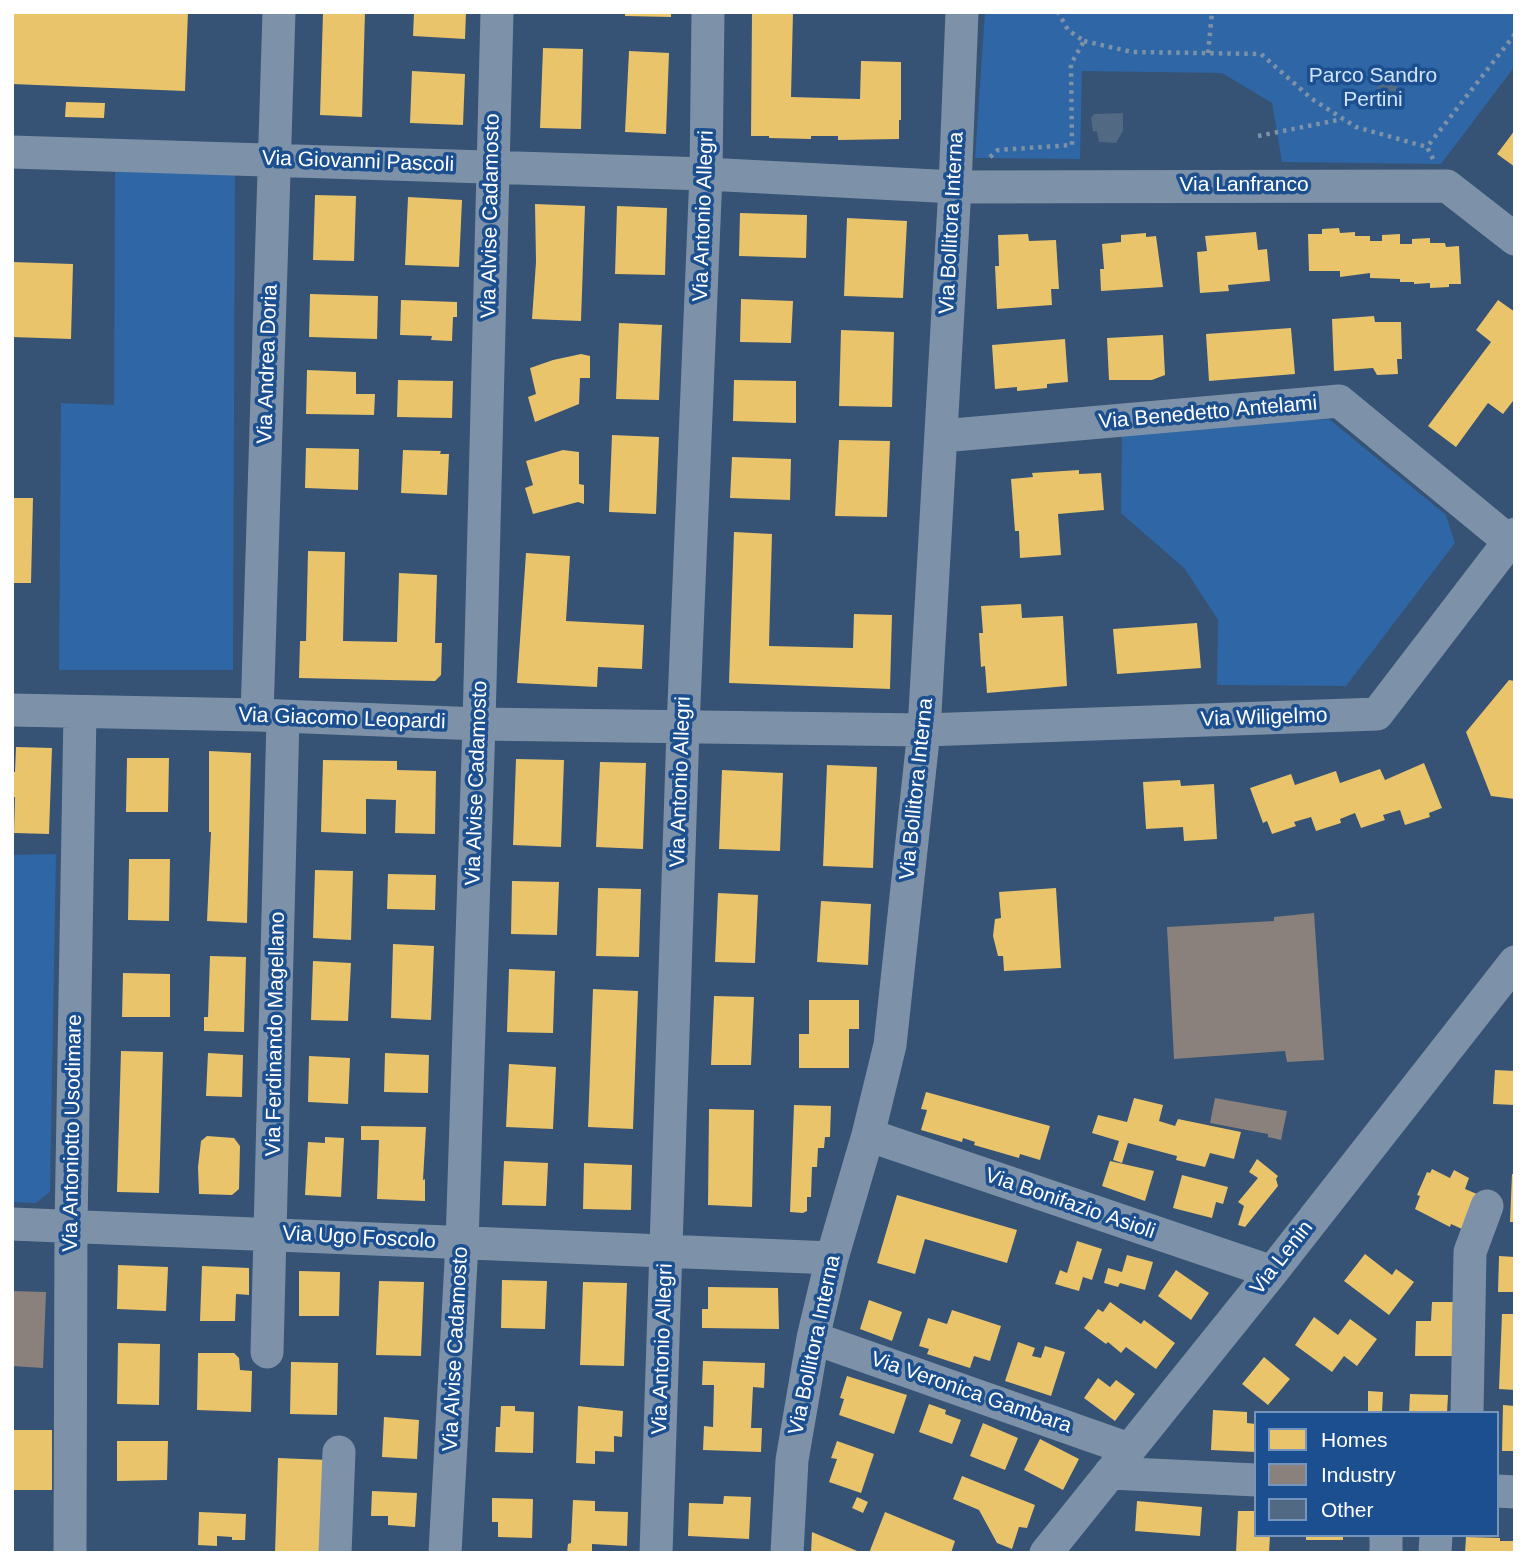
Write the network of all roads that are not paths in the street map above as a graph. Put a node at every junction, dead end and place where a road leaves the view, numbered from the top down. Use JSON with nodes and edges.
{"nodes":[{"id":1,"x":279,"y":12,"type":"edge"},
{"id":2,"x":497,"y":12,"type":"edge"},
{"id":3,"x":708,"y":12,"type":"edge"},
{"id":4,"x":962,"y":12,"type":"edge"},
{"id":5,"x":12,"y":152,"type":"edge"},
{"id":6,"x":274,"y":158,"type":"junction"},
{"id":7,"x":492,"y":167,"type":"junction"},
{"id":8,"x":706,"y":174,"type":"junction"},
{"id":9,"x":955,"y":187,"type":"junction"},
{"id":10,"x":1515,"y":240,"type":"edge"},
{"id":11,"x":942,"y":436,"type":"junction"},
{"id":12,"x":1512,"y":538,"type":"edge"},
{"id":13,"x":12,"y":710,"type":"edge"},
{"id":14,"x":80,"y":712,"type":"junction"},
{"id":15,"x":270,"y":716,"type":"junction"},
{"id":16,"x":479,"y":724,"type":"junction"},
{"id":17,"x":683,"y":728,"type":"junction"},
{"id":18,"x":924,"y":730,"type":"junction"},
{"id":19,"x":1515,"y":962,"type":"edge"},
{"id":20,"x":868,"y":1135,"type":"junction"},
{"id":21,"x":1487,"y":1206,"type":"dead end"},
{"id":22,"x":12,"y":1224,"type":"edge"},
{"id":23,"x":71,"y":1226,"type":"junction"},
{"id":24,"x":271,"y":1234,"type":"junction"},
{"id":25,"x":462,"y":1243,"type":"junction"},
{"id":26,"x":666,"y":1251,"type":"junction"},
{"id":27,"x":832,"y":1258,"type":"junction"},
{"id":28,"x":1272,"y":1272,"type":"junction"},
{"id":29,"x":813,"y":1338,"type":"junction"},
{"id":30,"x":267,"y":1352,"type":"dead end"},
{"id":31,"x":1467,"y":1411,"type":"edge"},
{"id":32,"x":339,"y":1452,"type":"dead end"},
{"id":33,"x":1120,"y":1461,"type":"junction"},
{"id":34,"x":1254,"y":1480,"type":"edge"},
{"id":35,"x":71,"y":1553,"type":"edge"},
{"id":36,"x":335,"y":1553,"type":"edge"},
{"id":37,"x":445,"y":1553,"type":"edge"},
{"id":38,"x":656,"y":1553,"type":"edge"},
{"id":39,"x":787,"y":1553,"type":"edge"},
{"id":40,"x":1046,"y":1553,"type":"edge"}],
"edges":[{"from":1,"to":6,"type":"street","name":"Via Andrea Doria"},
{"from":2,"to":7,"type":"street","name":"Via Alvise Cadamosto"},
{"from":3,"to":8,"type":"street","name":"Via Antonio Allegri"},
{"from":4,"to":9,"type":"street","name":"Via Bollitora Interna"},
{"from":5,"to":6,"type":"street","name":"Via Giovanni Pascoli"},
{"from":6,"to":7,"type":"street","name":"Via Giovanni Pascoli"},
{"from":6,"to":15,"type":"street","name":"Via Andrea Doria"},
{"from":7,"to":8,"type":"street","name":"Via Giovanni Pascoli"},
{"from":7,"to":16,"type":"street","name":"Via Alvise Cadamosto"},
{"from":8,"to":9,"type":"street","name":"Via Giovanni Pascoli"},
{"from":8,"to":17,"type":"street","name":"Via Antonio Allegri"},
{"from":9,"to":10,"type":"street","name":"Via Lanfranco"},
{"from":9,"to":11,"type":"street","name":"Via Bollitora Interna"},
{"from":11,"to":12,"type":"street","name":"Via Benedetto Antelami"},
{"from":11,"to":18,"type":"street","name":"Via Bollitora Interna"},
{"from":12,"to":18,"type":"street","name":"Via Wiligelmo"},
{"from":13,"to":14,"type":"street","name":"Via Giacomo Leopardi"},
{"from":14,"to":15,"type":"street","name":"Via Giacomo Leopardi"},
{"from":14,"to":23,"type":"street","name":"Via Antoniotto Usodimare"},
{"from":15,"to":16,"type":"street","name":"Via Giacomo Leopardi"},
{"from":15,"to":24,"type":"street","name":"Via Ferdinando Magellano"},
{"from":16,"to":17,"type":"street","name":"Via Giacomo Leopardi"},
{"from":16,"to":25,"type":"street","name":"Via Alvise Cadamosto"},
{"from":17,"to":18,"type":"street","name":"Via Giacomo Leopardi"},
{"from":17,"to":26,"type":"street","name":"Via Antonio Allegri"},
{"from":18,"to":20,"type":"street","name":"Via Bollitora Interna"},
{"from":19,"to":28,"type":"street","name":"Via Lenin"},
{"from":20,"to":27,"type":"street","name":"Via Bollitora Interna"},
{"from":20,"to":28,"type":"street","name":"Via Bonifazio Asioli"},
{"from":21,"to":31,"type":"street"},
{"from":22,"to":23,"type":"street","name":"Via Ugo Foscolo"},
{"from":23,"to":24,"type":"street","name":"Via Ugo Foscolo"},
{"from":23,"to":35,"type":"street","name":"Via Antoniotto Usodimare"},
{"from":24,"to":25,"type":"street","name":"Via Ugo Foscolo"},
{"from":24,"to":30,"type":"street","name":"Via Ferdinando Magellano"},
{"from":25,"to":26,"type":"street","name":"Via Ugo Foscolo"},
{"from":25,"to":37,"type":"street","name":"Via Alvise Cadamosto"},
{"from":26,"to":27,"type":"street","name":"Via Ugo Foscolo"},
{"from":26,"to":38,"type":"street","name":"Via Antonio Allegri"},
{"from":27,"to":29,"type":"street","name":"Via Bollitora Interna"},
{"from":28,"to":33,"type":"street","name":"Via Lenin"},
{"from":29,"to":33,"type":"street","name":"Via Veronica Gambara"},
{"from":29,"to":39,"type":"street","name":"Via Bollitora Interna"},
{"from":32,"to":36,"type":"street"},
{"from":33,"to":34,"type":"street","name":"Via Veronica Gambara"},
{"from":33,"to":40,"type":"street","name":"Via Lenin"}]}
